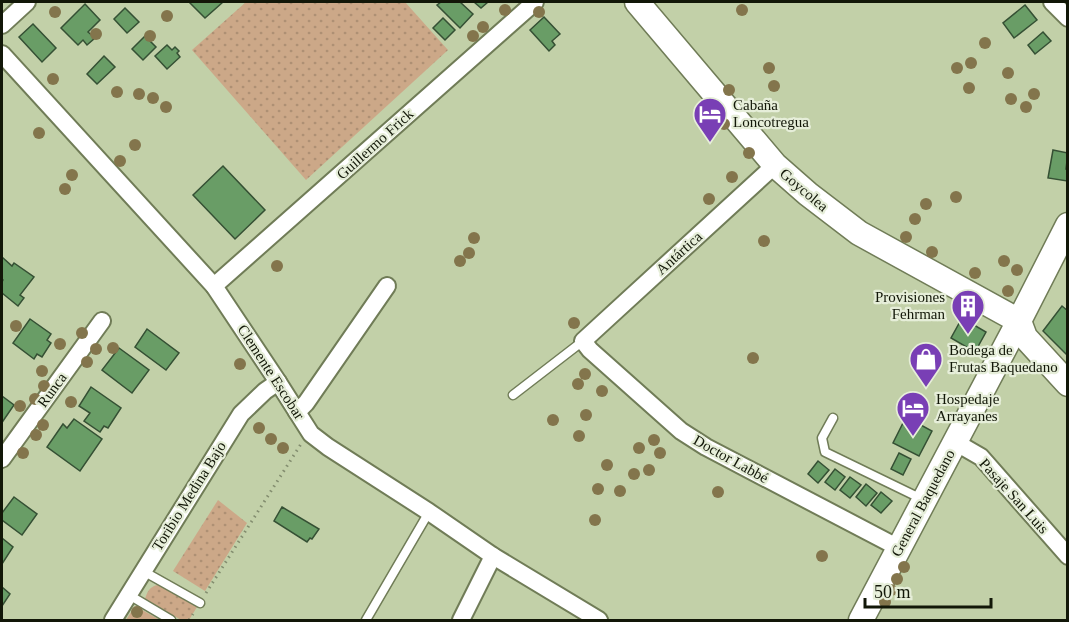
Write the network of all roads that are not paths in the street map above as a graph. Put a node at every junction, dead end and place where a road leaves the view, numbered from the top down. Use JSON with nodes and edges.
{"nodes":[{"id":1,"x":27,"y":2,"type":"edge"},
{"id":2,"x":534,"y":2,"type":"edge"},
{"id":3,"x":637,"y":2,"type":"edge"},
{"id":4,"x":1052,"y":2,"type":"edge"},
{"id":5,"x":1068,"y":18,"type":"edge"},
{"id":6,"x":2,"y":25,"type":"edge"},
{"id":7,"x":2,"y":54,"type":"edge"},
{"id":8,"x":775,"y":165,"type":"junction"},
{"id":9,"x":1068,"y":225,"type":"edge"},
{"id":10,"x":214,"y":286,"type":"junction"},
{"id":11,"x":387,"y":286,"type":"dead end"},
{"id":12,"x":102,"y":321,"type":"dead end"},
{"id":13,"x":1019,"y":321,"type":"junction"},
{"id":14,"x":583,"y":341,"type":"junction"},
{"id":15,"x":278,"y":382,"type":"junction"},
{"id":16,"x":1068,"y":384,"type":"edge"},
{"id":17,"x":513,"y":395,"type":"dead end"},
{"id":18,"x":297,"y":412,"type":"junction"},
{"id":19,"x":833,"y":418,"type":"dead end"},
{"id":20,"x":955,"y":442,"type":"junction"},
{"id":21,"x":2,"y":459,"type":"edge"},
{"id":22,"x":924,"y":500,"type":"junction"},
{"id":23,"x":429,"y":512,"type":"junction"},
{"id":24,"x":899,"y":548,"type":"junction"},
{"id":25,"x":493,"y":556,"type":"junction"},
{"id":26,"x":1068,"y":556,"type":"edge"},
{"id":27,"x":143,"y":571,"type":"junction"},
{"id":28,"x":129,"y":595,"type":"junction"},
{"id":29,"x":200,"y":603,"type":"road end"},
{"id":30,"x":113,"y":621,"type":"edge"},
{"id":31,"x":171,"y":621,"type":"edge"},
{"id":32,"x":366,"y":621,"type":"edge"},
{"id":33,"x":461,"y":621,"type":"edge"},
{"id":34,"x":599,"y":621,"type":"edge"},
{"id":35,"x":861,"y":621,"type":"edge"}],
"edges":[{"from":1,"to":6,"type":"street"},
{"from":2,"to":10,"type":"street","name":"Guillermo Frick"},
{"from":3,"to":8,"type":"street","name":"Goycolea"},
{"from":4,"to":5,"type":"street"},
{"from":7,"to":10,"type":"street","name":"Clemente Escobar"},
{"from":8,"to":13,"type":"street","name":"Goycolea"},
{"from":8,"to":14,"type":"street","name":"Antártica"},
{"from":9,"to":13,"type":"street","name":"General Baquedano"},
{"from":10,"to":15,"type":"street","name":"Clemente Escobar"},
{"from":11,"to":18,"type":"street"},
{"from":12,"to":21,"type":"street","name":"Runca"},
{"from":13,"to":16,"type":"street"},
{"from":13,"to":20,"type":"street","name":"General Baquedano"},
{"from":14,"to":17,"type":"lane"},
{"from":14,"to":24,"type":"street","name":"Doctor Labbé"},
{"from":15,"to":18,"type":"street","name":"Clemente Escobar"},
{"from":15,"to":27,"type":"street","name":"Toribio Medina Bajo"},
{"from":18,"to":23,"type":"street","name":"Clemente Escobar"},
{"from":19,"to":22,"type":"lane"},
{"from":20,"to":22,"type":"street","name":"General Baquedano"},
{"from":20,"to":26,"type":"street","name":"Pasaje San Luis"},
{"from":22,"to":24,"type":"street","name":"General Baquedano"},
{"from":23,"to":25,"type":"street","name":"Clemente Escobar"},
{"from":23,"to":32,"type":"lane"},
{"from":24,"to":35,"type":"street","name":"General Baquedano"},
{"from":25,"to":33,"type":"street"},
{"from":25,"to":34,"type":"street","name":"Clemente Escobar"},
{"from":27,"to":28,"type":"street","name":"Toribio Medina Bajo"},
{"from":27,"to":29,"type":"lane"},
{"from":28,"to":30,"type":"street","name":"Toribio Medina Bajo"},
{"from":28,"to":31,"type":"lane"}]}
